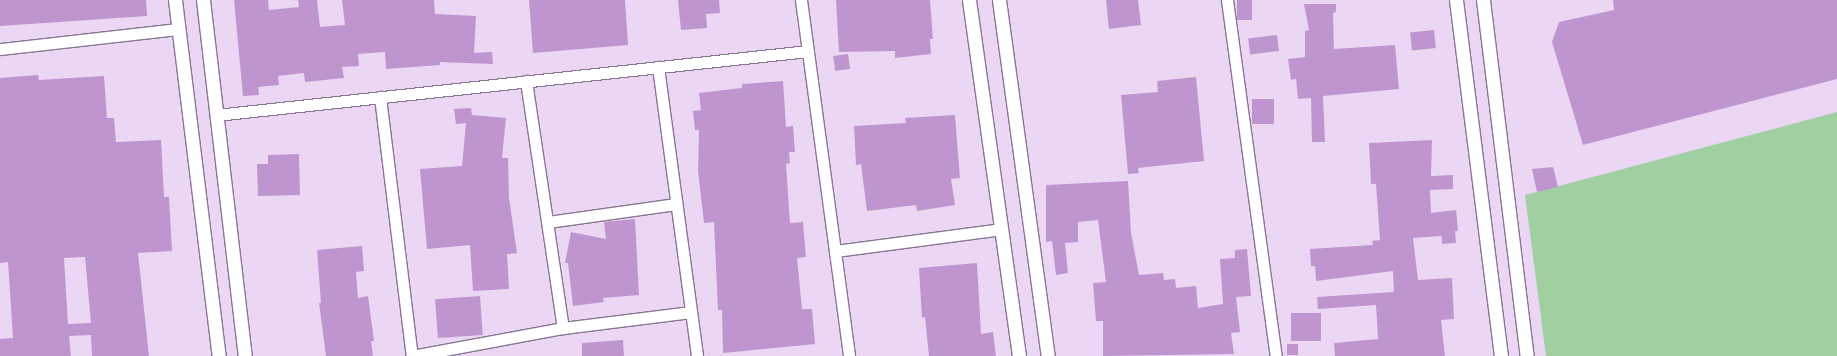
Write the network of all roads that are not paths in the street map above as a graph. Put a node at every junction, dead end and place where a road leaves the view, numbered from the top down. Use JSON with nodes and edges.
{"nodes":[{"id":1,"x":175,"y":0,"type":"edge"},
{"id":2,"x":203,"y":0,"type":"edge"},
{"id":3,"x":801,"y":0,"type":"edge"},
{"id":4,"x":969,"y":0,"type":"edge"},
{"id":5,"x":999,"y":0,"type":"edge"},
{"id":6,"x":1227,"y":0,"type":"edge"},
{"id":7,"x":1456,"y":0,"type":"edge"},
{"id":8,"x":1483,"y":0,"type":"edge"},
{"id":9,"x":179,"y":29,"type":"junction"},
{"id":10,"x":0,"y":48,"type":"edge"},
{"id":11,"x":808,"y":51,"type":"junction"},
{"id":12,"x":658,"y":67,"type":"junction"},
{"id":13,"x":526,"y":81,"type":"junction"},
{"id":14,"x":380,"y":97,"type":"junction"},
{"id":15,"x":216,"y":115,"type":"junction"},
{"id":16,"x":676,"y":204,"type":"junction"},
{"id":17,"x":548,"y":222,"type":"junction"},
{"id":18,"x":1001,"y":229,"type":"junction"},
{"id":19,"x":835,"y":251,"type":"junction"},
{"id":20,"x":691,"y":312,"type":"junction"},
{"id":21,"x":563,"y":328,"type":"junction"},
{"id":22,"x":219,"y":356,"type":"edge"},
{"id":23,"x":245,"y":356,"type":"edge"},
{"id":24,"x":412,"y":356,"type":"edge"},
{"id":25,"x":697,"y":356,"type":"edge"},
{"id":26,"x":849,"y":356,"type":"edge"},
{"id":27,"x":1019,"y":356,"type":"edge"},
{"id":28,"x":1048,"y":356,"type":"edge"},
{"id":29,"x":1276,"y":356,"type":"edge"},
{"id":30,"x":1501,"y":356,"type":"edge"},
{"id":31,"x":1527,"y":356,"type":"edge"}],
"edges":[{"from":1,"to":9,"type":"street"},
{"from":2,"to":15,"type":"street"},
{"from":3,"to":11,"type":"street"},
{"from":4,"to":18,"type":"street"},
{"from":5,"to":28,"type":"street"},
{"from":6,"to":29,"type":"street"},
{"from":7,"to":30,"type":"street"},
{"from":8,"to":31,"type":"street"},
{"from":9,"to":10,"type":"street"},
{"from":9,"to":22,"type":"street"},
{"from":11,"to":12,"type":"street"},
{"from":11,"to":19,"type":"street"},
{"from":12,"to":13,"type":"street"},
{"from":12,"to":16,"type":"street"},
{"from":13,"to":14,"type":"street"},
{"from":13,"to":17,"type":"street"},
{"from":14,"to":15,"type":"street"},
{"from":14,"to":24,"type":"street"},
{"from":15,"to":23,"type":"street"},
{"from":16,"to":17,"type":"street"},
{"from":16,"to":20,"type":"street"},
{"from":17,"to":21,"type":"street"},
{"from":18,"to":19,"type":"street"},
{"from":18,"to":27,"type":"street"},
{"from":19,"to":26,"type":"street"},
{"from":20,"to":21,"type":"street"},
{"from":20,"to":25,"type":"street"},
{"from":21,"to":24,"type":"street"}]}
